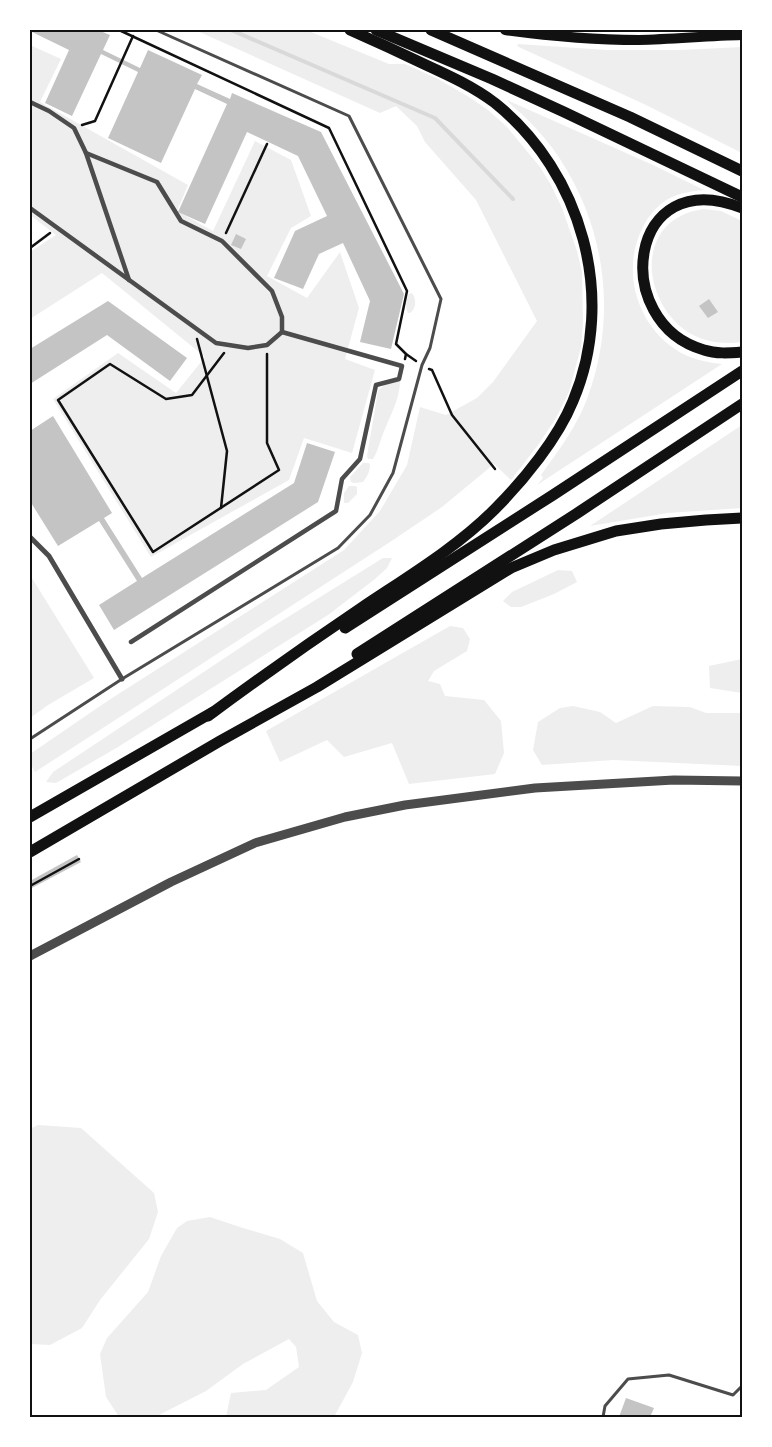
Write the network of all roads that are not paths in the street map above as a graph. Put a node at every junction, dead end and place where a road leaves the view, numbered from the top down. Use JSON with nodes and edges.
{"nodes":[{"id":1,"x":156,"y":30,"type":"edge"},
{"id":2,"x":350,"y":30,"type":"edge"},
{"id":3,"x":376,"y":30,"type":"edge"},
{"id":4,"x":431,"y":30,"type":"edge"},
{"id":5,"x":505,"y":30,"type":"edge"},
{"id":6,"x":742,"y":35,"type":"edge"},
{"id":7,"x":30,"y":102,"type":"edge"},
{"id":8,"x":86,"y":153,"type":"junction"},
{"id":9,"x":742,"y":172,"type":"edge"},
{"id":10,"x":742,"y":196,"type":"edge"},
{"id":11,"x":30,"y":208,"type":"edge"},
{"id":12,"x":742,"y":208,"type":"edge"},
{"id":13,"x":129,"y":280,"type":"junction"},
{"id":14,"x":282,"y":332,"type":"junction"},
{"id":15,"x":742,"y":352,"type":"edge"},
{"id":16,"x":742,"y":371,"type":"edge"},
{"id":17,"x":742,"y":404,"type":"edge"},
{"id":18,"x":742,"y":518,"type":"edge"},
{"id":19,"x":30,"y":537,"type":"edge"},
{"id":20,"x":131,"y":642,"type":"dead end"},
{"id":21,"x":122,"y":679,"type":"junction"},
{"id":22,"x":208,"y":716,"type":"junction"},
{"id":23,"x":31,"y":738,"type":"edge"},
{"id":24,"x":220,"y":741,"type":"junction"},
{"id":25,"x":742,"y":781,"type":"edge"},
{"id":26,"x":30,"y":818,"type":"edge"},
{"id":27,"x":30,"y":852,"type":"edge"},
{"id":28,"x":30,"y":956,"type":"edge"},
{"id":29,"x":742,"y":1386,"type":"edge"},
{"id":30,"x":603,"y":1417,"type":"edge"}],
"edges":[{"from":1,"to":21,"type":"lane"},
{"from":2,"to":22,"type":"highway"},
{"from":3,"to":10,"type":"highway"},
{"from":4,"to":9,"type":"highway"},
{"from":5,"to":6,"type":"main road"},
{"from":7,"to":8,"type":"street"},
{"from":8,"to":13,"type":"street"},
{"from":8,"to":14,"type":"street"},
{"from":11,"to":13,"type":"street"},
{"from":12,"to":15,"type":"highway"},
{"from":13,"to":14,"type":"street"},
{"from":14,"to":20,"type":"street"},
{"from":16,"to":22,"type":"highway"},
{"from":17,"to":24,"type":"highway"},
{"from":18,"to":24,"type":"highway"},
{"from":19,"to":21,"type":"street"},
{"from":21,"to":23,"type":"lane"},
{"from":22,"to":26,"type":"highway"},
{"from":24,"to":27,"type":"highway"},
{"from":25,"to":28,"type":"street"},
{"from":29,"to":30,"type":"lane"}]}
